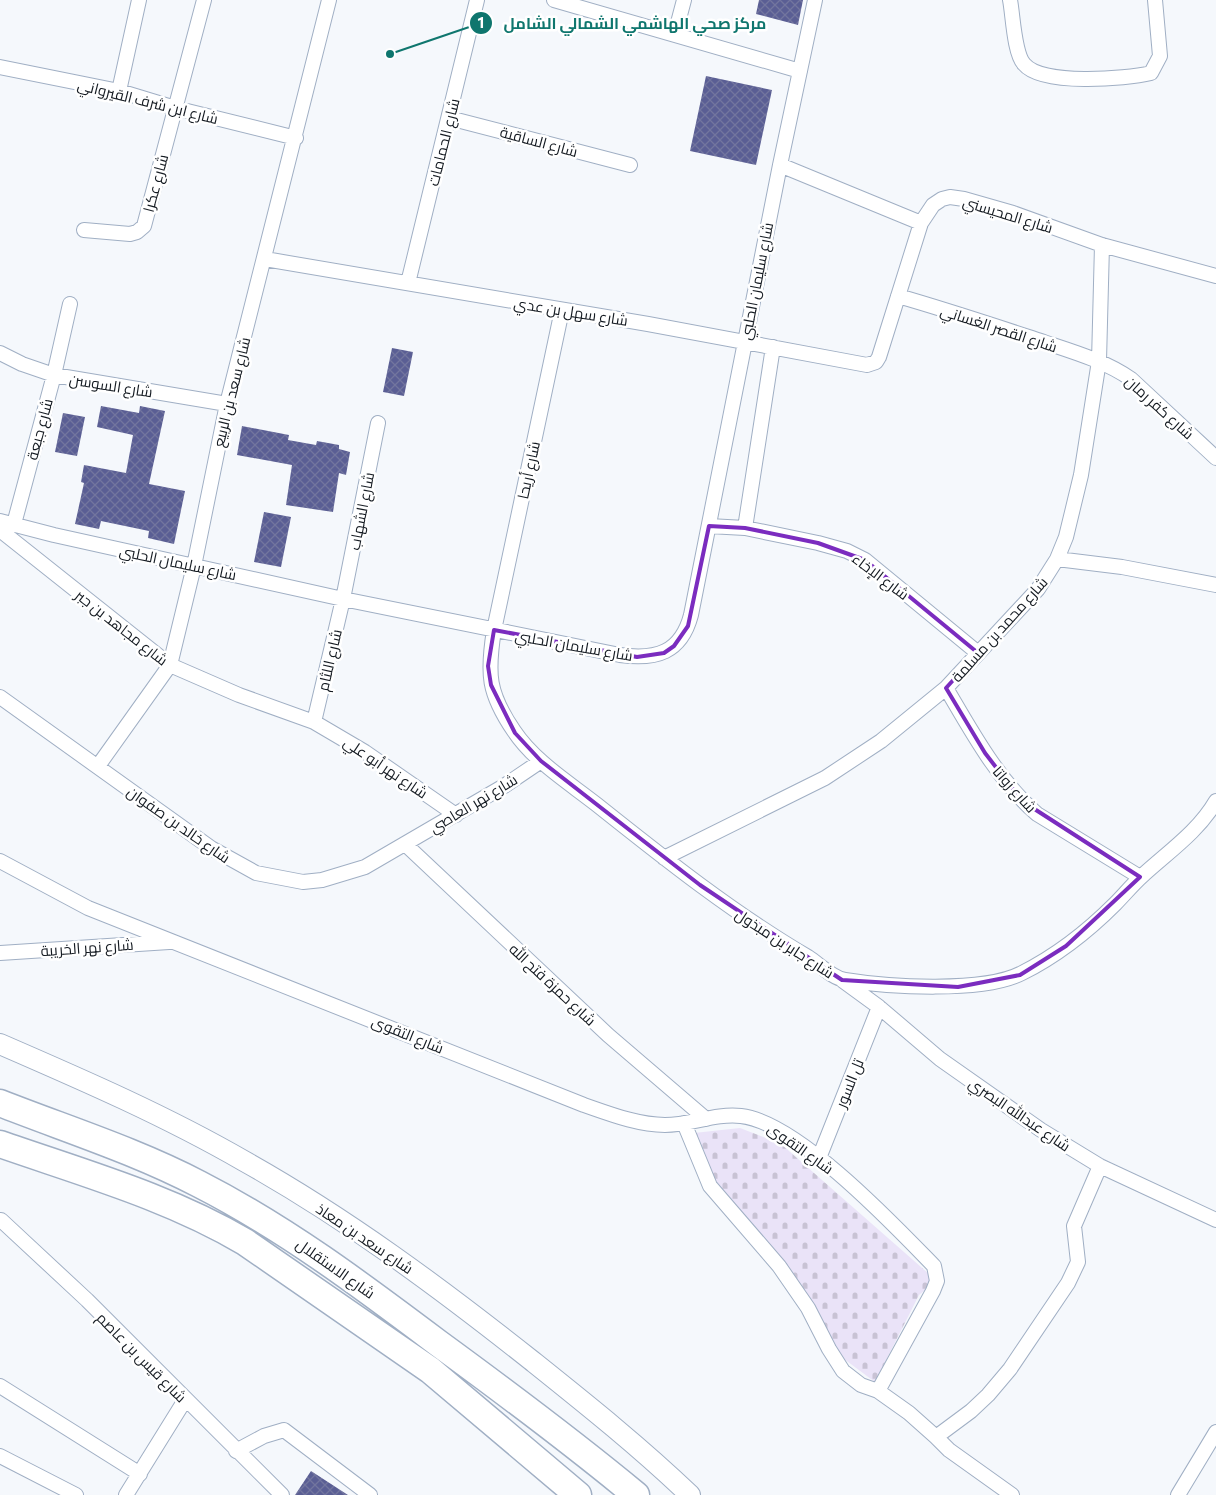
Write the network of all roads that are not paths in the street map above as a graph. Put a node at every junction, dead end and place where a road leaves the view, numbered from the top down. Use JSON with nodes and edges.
{"nodes":[{"id":1,"x":139,"y":0,"type":"edge"},
{"id":2,"x":204,"y":0,"type":"edge"},
{"id":3,"x":329,"y":0,"type":"edge"},
{"id":4,"x":477,"y":0,"type":"edge"},
{"id":5,"x":554,"y":0,"type":"edge"},
{"id":6,"x":684,"y":0,"type":"edge"},
{"id":7,"x":816,"y":0,"type":"edge"},
{"id":8,"x":1010,"y":0,"type":"edge"},
{"id":9,"x":1155,"y":0,"type":"edge"},
{"id":10,"x":675,"y":34,"type":"junction"},
{"id":11,"x":0,"y":69,"type":"edge"},
{"id":12,"x":800,"y":71,"type":"junction"},
{"id":13,"x":119,"y":91,"type":"junction"},
{"id":14,"x":175,"y":108,"type":"junction"},
{"id":15,"x":449,"y":118,"type":"junction"},
{"id":16,"x":296,"y":138,"type":"junction"},
{"id":17,"x":630,"y":165,"type":"dead end"},
{"id":18,"x":780,"y":165,"type":"junction"},
{"id":19,"x":921,"y":223,"type":"junction"},
{"id":20,"x":84,"y":230,"type":"dead end"},
{"id":21,"x":1102,"y":245,"type":"junction"},
{"id":22,"x":265,"y":259,"type":"junction"},
{"id":23,"x":1216,"y":276,"type":"edge"},
{"id":24,"x":408,"y":283,"type":"junction"},
{"id":25,"x":898,"y":296,"type":"junction"},
{"id":26,"x":70,"y":304,"type":"dead end"},
{"id":27,"x":562,"y":310,"type":"junction"},
{"id":28,"x":744,"y":343,"type":"junction"},
{"id":29,"x":773,"y":347,"type":"junction"},
{"id":30,"x":0,"y":352,"type":"edge"},
{"id":31,"x":1099,"y":361,"type":"junction"},
{"id":32,"x":876,"y":362,"type":"joint"},
{"id":33,"x":54,"y":375,"type":"junction"},
{"id":34,"x":227,"y":404,"type":"junction"},
{"id":35,"x":378,"y":423,"type":"dead end"},
{"id":36,"x":1216,"y":458,"type":"edge"},
{"id":37,"x":0,"y":521,"type":"edge"},
{"id":38,"x":14,"y":524,"type":"junction"},
{"id":39,"x":709,"y":526,"type":"junction"},
{"id":40,"x":745,"y":528,"type":"junction"},
{"id":41,"x":0,"y":530,"type":"edge"},
{"id":42,"x":1057,"y":559,"type":"junction"},
{"id":43,"x":194,"y":566,"type":"junction"},
{"id":44,"x":1216,"y":585,"type":"edge"},
{"id":45,"x":343,"y":598,"type":"junction"},
{"id":46,"x":494,"y":630,"type":"junction"},
{"id":47,"x":978,"y":653,"type":"junction"},
{"id":48,"x":170,"y":665,"type":"junction"},
{"id":49,"x":946,"y":688,"type":"junction"},
{"id":50,"x":0,"y":697,"type":"edge"},
{"id":51,"x":314,"y":722,"type":"junction"},
{"id":52,"x":541,"y":760,"type":"junction"},
{"id":53,"x":98,"y":766,"type":"junction"},
{"id":54,"x":1216,"y":800,"type":"edge"},
{"id":55,"x":456,"y":815,"type":"junction"},
{"id":56,"x":405,"y":844,"type":"junction"},
{"id":57,"x":664,"y":858,"type":"junction"},
{"id":58,"x":0,"y":861,"type":"edge"},
{"id":59,"x":1140,"y":877,"type":"junction"},
{"id":60,"x":174,"y":941,"type":"junction"},
{"id":61,"x":0,"y":953,"type":"edge"},
{"id":62,"x":842,"y":980,"type":"junction"},
{"id":63,"x":879,"y":1007,"type":"junction"},
{"id":64,"x":0,"y":1044,"type":"edge"},
{"id":65,"x":0,"y":1103,"type":"edge"},
{"id":66,"x":706,"y":1119,"type":"junction"},
{"id":67,"x":684,"y":1123,"type":"junction"},
{"id":68,"x":0,"y":1144,"type":"edge"},
{"id":69,"x":819,"y":1158,"type":"junction"},
{"id":70,"x":1100,"y":1166,"type":"junction"},
{"id":71,"x":1,"y":1220,"type":"edge"},
{"id":72,"x":1216,"y":1220,"type":"edge"},
{"id":73,"x":0,"y":1386,"type":"edge"},
{"id":74,"x":878,"y":1390,"type":"junction"},
{"id":75,"x":185,"y":1400,"type":"junction"},
{"id":76,"x":1216,"y":1432,"type":"edge"},
{"id":77,"x":936,"y":1437,"type":"junction"},
{"id":78,"x":236,"y":1451,"type":"junction"},
{"id":79,"x":0,"y":1456,"type":"edge"},
{"id":80,"x":140,"y":1474,"type":"junction"},
{"id":81,"x":76,"y":1495,"type":"edge"},
{"id":82,"x":126,"y":1495,"type":"edge"},
{"id":83,"x":282,"y":1495,"type":"edge"},
{"id":84,"x":370,"y":1495,"type":"edge"},
{"id":85,"x":578,"y":1495,"type":"edge"},
{"id":86,"x":636,"y":1495,"type":"edge"},
{"id":87,"x":690,"y":1495,"type":"edge"},
{"id":88,"x":1012,"y":1495,"type":"edge"},
{"id":89,"x":1178,"y":1495,"type":"edge"}],
"edges":[{"from":1,"to":13,"type":"street"},
{"from":2,"to":14,"type":"street","name":"شارع عكرا"},
{"from":3,"to":16,"type":"street","name":"شارع سعد بن الربيع"},
{"from":4,"to":15,"type":"street","name":"شارع الحمامات"},
{"from":5,"to":10,"type":"street"},
{"from":6,"to":10,"type":"street"},
{"from":7,"to":12,"type":"street","name":"شارع سليمان الحلبي"},
{"from":8,"to":9,"type":"street"},
{"from":10,"to":12,"type":"street"},
{"from":11,"to":13,"type":"street","name":"شارع ابن شرف القيرواني"},
{"from":12,"to":18,"type":"street","name":"شارع سليمان الحلبي"},
{"from":13,"to":14,"type":"street","name":"شارع ابن شرف القيرواني"},
{"from":14,"to":16,"type":"street","name":"شارع ابن شرف القيرواني"},
{"from":14,"to":20,"type":"street","name":"شارع عكرا"},
{"from":15,"to":17,"type":"street","name":"شارع الساقية"},
{"from":15,"to":24,"type":"street","name":"شارع الحمامات"},
{"from":16,"to":22,"type":"street","name":"شارع سعد بن الربيع"},
{"from":18,"to":19,"type":"street"},
{"from":18,"to":28,"type":"street","name":"شارع سليمان الحلبي"},
{"from":19,"to":21,"type":"street","name":"شارع المحيسني"},
{"from":19,"to":25,"type":"street","name":"شارع المحيسني"},
{"from":21,"to":23,"type":"street","name":"شارع المحيسني"},
{"from":21,"to":31,"type":"street","name":"شارع محمد بن مسلمة"},
{"from":22,"to":24,"type":"street","name":"شارع سهل بن عدي"},
{"from":22,"to":34,"type":"street","name":"شارع سعد بن الربيع"},
{"from":24,"to":27,"type":"street","name":"شارع سهل بن عدي"},
{"from":25,"to":31,"type":"street","name":"شارع القصر الغساني"},
{"from":25,"to":32,"type":"street","name":"شارع المحيسني"},
{"from":26,"to":33,"type":"street","name":"شارع جبعة"},
{"from":27,"to":28,"type":"street","name":"شارع سهل بن عدي"},
{"from":27,"to":46,"type":"street","name":"شارع أريحا"},
{"from":28,"to":29,"type":"street","name":"شارع سهل بن عدي"},
{"from":28,"to":39,"type":"street","name":"شارع سليمان الحلبي"},
{"from":29,"to":32,"type":"street","name":"شارع سهل بن عدي"},
{"from":29,"to":40,"type":"street"},
{"from":30,"to":33,"type":"street","name":"شارع السوسن"},
{"from":31,"to":36,"type":"street","name":"شارع كفر رمان"},
{"from":31,"to":42,"type":"street","name":"شارع محمد بن مسلمة"},
{"from":33,"to":34,"type":"street","name":"شارع السوسن"},
{"from":33,"to":38,"type":"street","name":"شارع جبعة"},
{"from":34,"to":43,"type":"street","name":"شارع سعد بن الربيع"},
{"from":35,"to":45,"type":"street","name":"شارع الشهاب"},
{"from":37,"to":38,"type":"street","name":"شارع سليمان الحلبي"},
{"from":38,"to":43,"type":"street","name":"شارع سليمان الحلبي"},
{"from":39,"to":40,"type":"street","name":"شارع الإخاء"},
{"from":39,"to":46,"type":"street","name":"شارع سليمان الحلبي"},
{"from":40,"to":47,"type":"street","name":"شارع الإخاء"},
{"from":41,"to":48,"type":"street","name":"شارع مجاهد بن جبر"},
{"from":42,"to":44,"type":"street"},
{"from":42,"to":47,"type":"street","name":"شارع محمد بن مسلمة"},
{"from":43,"to":45,"type":"street","name":"شارع سليمان الحلبي"},
{"from":43,"to":48,"type":"street","name":"شارع سعد بن الربيع"},
{"from":45,"to":46,"type":"street","name":"شارع سليمان الحلبي"},
{"from":45,"to":51,"type":"street","name":"شارع اللثام"},
{"from":46,"to":52,"type":"street","name":"شارع جابر بن مبذول"},
{"from":47,"to":49,"type":"street","name":"شارع محمد بن مسلمة"},
{"from":48,"to":51,"type":"street","name":"شارع مجاهد بن جبر"},
{"from":48,"to":53,"type":"street","name":"شارع سعد بن الربيع"},
{"from":49,"to":57,"type":"street","name":"شارع محمد بن مسلمة"},
{"from":49,"to":59,"type":"street","name":"شارع زواتا"},
{"from":50,"to":53,"type":"street","name":"شارع خالد بن صفوان"},
{"from":51,"to":55,"type":"street","name":"شارع نهر أبو علي"},
{"from":52,"to":55,"type":"street","name":"شارع نهر العاصي"},
{"from":52,"to":57,"type":"street","name":"شارع جابر بن مبذول"},
{"from":53,"to":56,"type":"street","name":"شارع خالد بن صفوان"},
{"from":54,"to":59,"type":"street","name":"شارع جابر بن مبذول"},
{"from":55,"to":56,"type":"street","name":"شارع نهر العاصي"},
{"from":56,"to":66,"type":"street","name":"شارع حمزة فتح الله"},
{"from":57,"to":62,"type":"street","name":"شارع جابر بن مبذول"},
{"from":58,"to":60,"type":"street","name":"شارع التقوى"},
{"from":59,"to":62,"type":"street","name":"شارع جابر بن مبذول"},
{"from":60,"to":61,"type":"street","name":"شارع نهر الخريبة"},
{"from":60,"to":67,"type":"street","name":"شارع التقوى"},
{"from":62,"to":63,"type":"street","name":"شارع عبدالله البصري"},
{"from":63,"to":69,"type":"street","name":"تل السور"},
{"from":63,"to":70,"type":"street","name":"شارع عبدالله البصري"},
{"from":64,"to":87,"type":"street","name":"شارع سعد بن معاذ"},
{"from":65,"to":86,"type":"highway","name":"شارع الاستقلال"},
{"from":66,"to":67,"type":"street","name":"شارع التقوى"},
{"from":66,"to":69,"type":"street","name":"شارع التقوى"},
{"from":67,"to":74,"type":"street"},
{"from":68,"to":85,"type":"highway","name":"شارع الاستقلال"},
{"from":69,"to":74,"type":"street","name":"شارع التقوى"},
{"from":70,"to":72,"type":"street","name":"شارع عبدالله البصري"},
{"from":70,"to":77,"type":"street"},
{"from":71,"to":75,"type":"street","name":"شارع قيس بن عاصم"},
{"from":73,"to":80,"type":"street"},
{"from":74,"to":77,"type":"street"},
{"from":75,"to":78,"type":"street","name":"شارع قيس بن عاصم"},
{"from":75,"to":80,"type":"street"},
{"from":76,"to":89,"type":"street"},
{"from":77,"to":88,"type":"street"},
{"from":78,"to":83,"type":"street","name":"شارع قيس بن عاصم"},
{"from":78,"to":84,"type":"street"},
{"from":79,"to":81,"type":"street"},
{"from":80,"to":82,"type":"street"}]}
